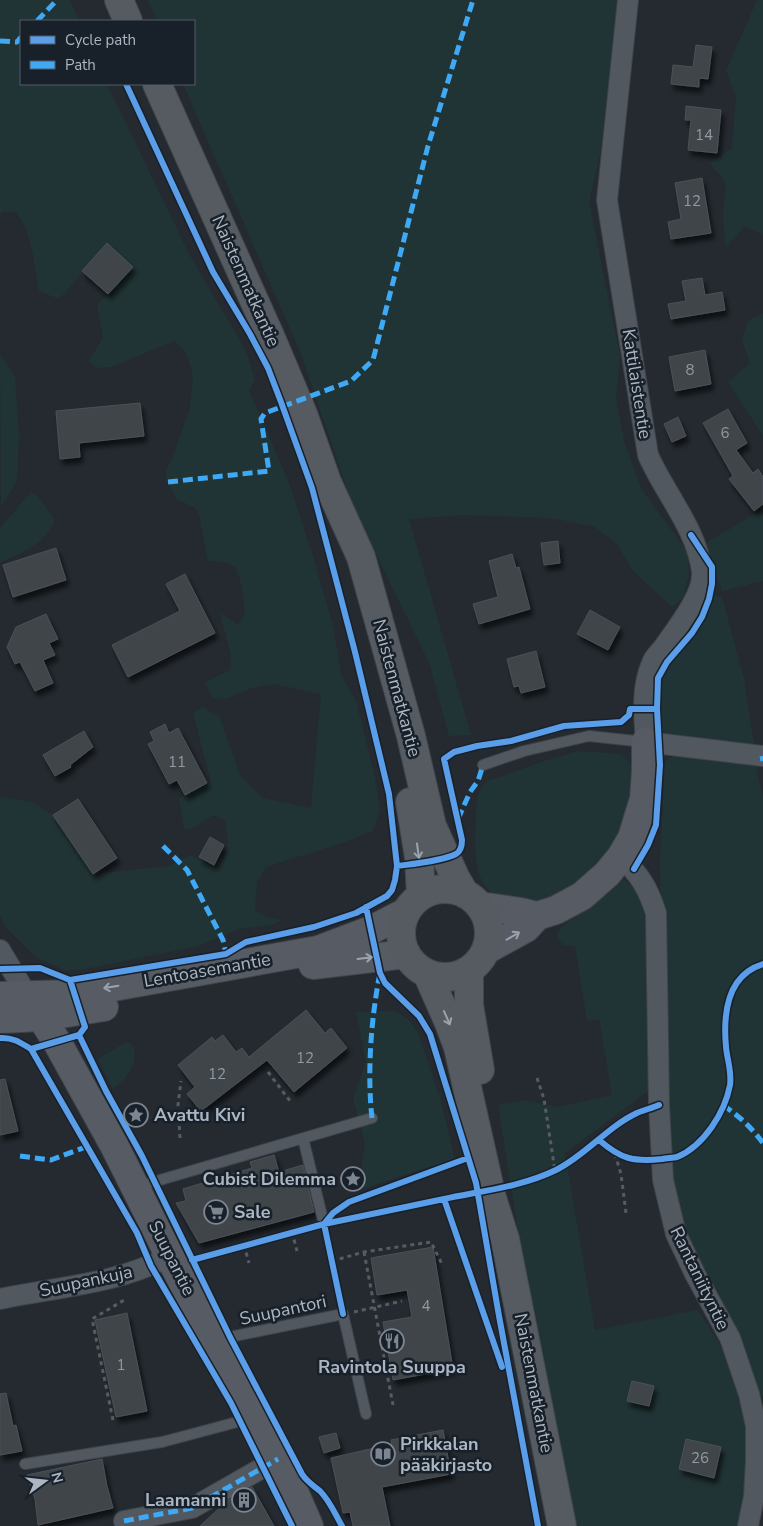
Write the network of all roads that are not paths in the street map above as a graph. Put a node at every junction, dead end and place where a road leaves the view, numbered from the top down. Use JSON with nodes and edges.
{"nodes":[{"id":1,"x":119,"y":0,"type":"edge"},
{"id":2,"x":628,"y":0,"type":"edge"},
{"id":3,"x":128,"y":20,"type":"edge"},
{"id":4,"x":157,"y":85,"type":"edge"},
{"id":5,"x":327,"y":482,"type":"junction"},
{"id":6,"x":646,"y":742,"type":"junction"},
{"id":7,"x":763,"y":756,"type":"edge"},
{"id":8,"x":483,"y":765,"type":"dead end"},
{"id":9,"x":621,"y":857,"type":"junction"},
{"id":10,"x":472,"y":900,"type":"junction"},
{"id":11,"x":413,"y":904,"type":"junction"},
{"id":12,"x":537,"y":916,"type":"junction"},
{"id":13,"x":0,"y":950,"type":"edge"},
{"id":14,"x":486,"y":950,"type":"junction"},
{"id":15,"x":406,"y":954,"type":"junction"},
{"id":16,"x":468,"y":970,"type":"junction"},
{"id":17,"x":427,"y":974,"type":"junction"},
{"id":18,"x":0,"y":996,"type":"edge"},
{"id":19,"x":34,"y":1006,"type":"junction"},
{"id":20,"x":0,"y":1019,"type":"edge"},
{"id":21,"x":372,"y":1118,"type":"dead end"},
{"id":22,"x":303,"y":1138,"type":"junction"},
{"id":23,"x":136,"y":1187,"type":"junction"},
{"id":24,"x":324,"y":1224,"type":"road end"},
{"id":25,"x":505,"y":1239,"type":"junction"},
{"id":26,"x":170,"y":1256,"type":"junction"},
{"id":27,"x":0,"y":1299,"type":"edge"},
{"id":28,"x":217,"y":1343,"type":"junction"},
{"id":29,"x":366,"y":1414,"type":"dead end"},
{"id":30,"x":255,"y":1415,"type":"junction"},
{"id":31,"x":278,"y":1458,"type":"junction"},
{"id":32,"x":25,"y":1464,"type":"dead end"},
{"id":33,"x":124,"y":1521,"type":"dead end"},
{"id":34,"x":309,"y":1526,"type":"edge"},
{"id":35,"x":562,"y":1526,"type":"edge"},
{"id":36,"x":748,"y":1526,"type":"edge"}],
"edges":[{"from":1,"to":3,"type":"main road"},
{"from":2,"to":6,"type":"street","name":"Kattilaistentie"},
{"from":4,"to":5,"type":"main road","name":"Naistenmatkantie"},
{"from":5,"to":10,"type":"main road","name":"Naistenmatkantie"},
{"from":5,"to":11,"type":"main road","name":"Naistenmatkantie","one_way":true},
{"from":6,"to":7,"type":"street"},
{"from":6,"to":8,"type":"lane"},
{"from":6,"to":9,"type":"street"},
{"from":9,"to":12,"type":"street"},
{"from":9,"to":36,"type":"street","name":"Rantaniityntie"},
{"from":10,"to":11,"type":"main road"},
{"from":10,"to":12,"type":"street"},
{"from":10,"to":14,"type":"main road"},
{"from":11,"to":15,"type":"main road"},
{"from":11,"to":19,"type":"street","name":"Lentoasemantie","one_way":true},
{"from":14,"to":12,"type":"street","one_way":true},
{"from":13,"to":19,"type":"street"},
{"from":14,"to":16,"type":"main road"},
{"from":15,"to":17,"type":"main road"},
{"from":19,"to":15,"type":"street","name":"Lentoasemantie","one_way":true},
{"from":16,"to":17,"type":"main road"},
{"from":16,"to":25,"type":"main road","name":"Naistenmatkantie"},
{"from":17,"to":25,"type":"main road","name":"Naistenmatkantie","one_way":true},
{"from":18,"to":19,"type":"street","name":"Lentoasemantie"},
{"from":19,"to":20,"type":"street","name":"Lentoasemantie"},
{"from":19,"to":23,"type":"street","name":"Suupantie"},
{"from":21,"to":22,"type":"lane"},
{"from":22,"to":23,"type":"lane"},
{"from":22,"to":24,"type":"lane"},
{"from":23,"to":26,"type":"street","name":"Suupantie"},
{"from":25,"to":35,"type":"main road","name":"Naistenmatkantie"},
{"from":26,"to":27,"type":"street","name":"Suupankuja"},
{"from":26,"to":28,"type":"street","name":"Suupantie"},
{"from":28,"to":29,"type":"lane","name":"Suupantori"},
{"from":28,"to":30,"type":"street","name":"Suupantie"},
{"from":30,"to":31,"type":"street","name":"Suupantie"},
{"from":30,"to":32,"type":"lane"},
{"from":31,"to":33,"type":"street"},
{"from":31,"to":34,"type":"street","name":"Suupantie"}]}
